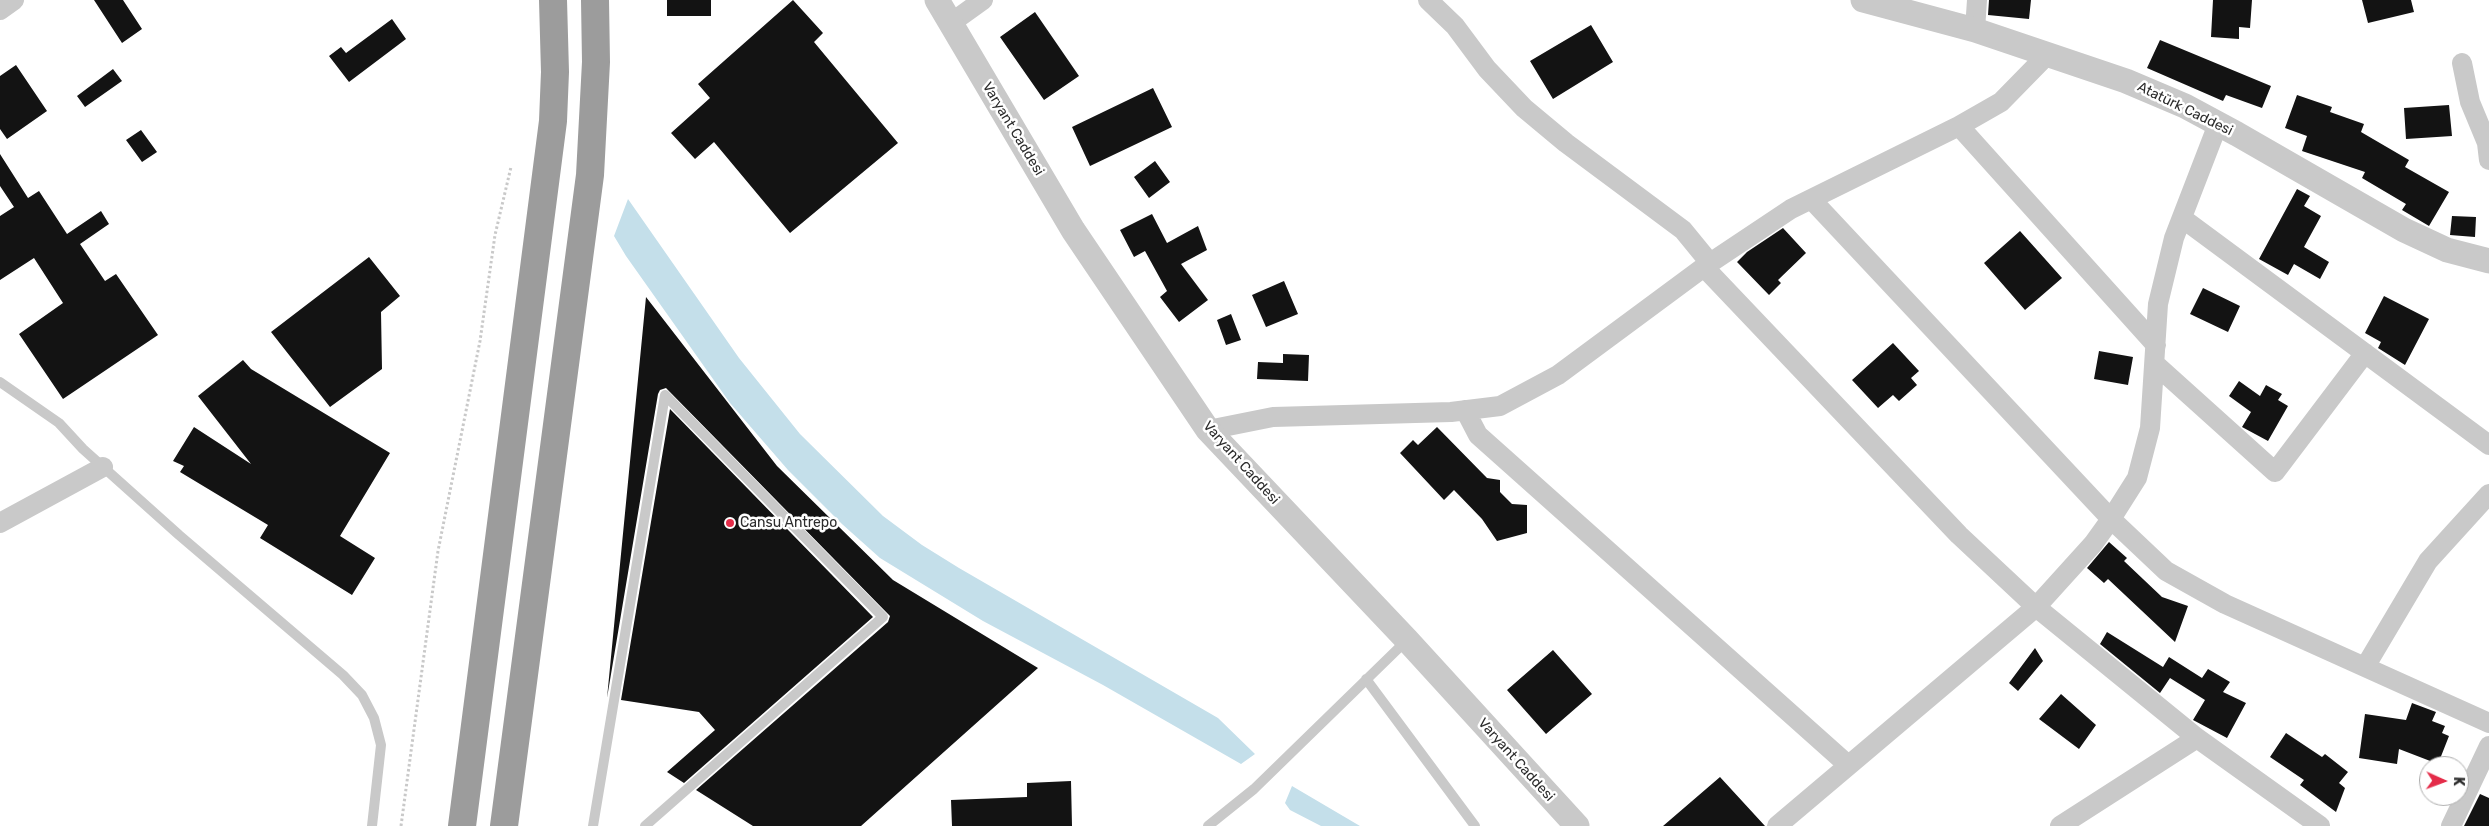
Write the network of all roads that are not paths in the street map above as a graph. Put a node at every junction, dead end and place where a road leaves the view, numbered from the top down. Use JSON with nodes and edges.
{"nodes":[{"id":1,"x":14,"y":0,"type":"edge"},
{"id":2,"x":554,"y":0,"type":"edge"},
{"id":3,"x":595,"y":0,"type":"edge"},
{"id":4,"x":937,"y":0,"type":"edge"},
{"id":5,"x":984,"y":0,"type":"edge"},
{"id":6,"x":1428,"y":0,"type":"edge"},
{"id":7,"x":1863,"y":0,"type":"edge"},
{"id":8,"x":1977,"y":0,"type":"edge"},
{"id":9,"x":0,"y":10,"type":"edge"},
{"id":10,"x":951,"y":23,"type":"junction"},
{"id":11,"x":1974,"y":30,"type":"junction"},
{"id":12,"x":2047,"y":55,"type":"junction"},
{"id":13,"x":2462,"y":63,"type":"dead end"},
{"id":14,"x":2218,"y":124,"type":"junction"},
{"id":15,"x":1959,"y":126,"type":"junction"},
{"id":16,"x":2489,"y":160,"type":"edge"},
{"id":17,"x":1810,"y":199,"type":"junction"},
{"id":18,"x":2182,"y":218,"type":"junction"},
{"id":19,"x":2489,"y":261,"type":"edge"},
{"id":20,"x":1707,"y":265,"type":"junction"},
{"id":21,"x":2365,"y":353,"type":"junction"},
{"id":22,"x":2156,"y":354,"type":"junction"},
{"id":23,"x":0,"y":382,"type":"edge"},
{"id":24,"x":1465,"y":410,"type":"junction"},
{"id":25,"x":1208,"y":430,"type":"junction"},
{"id":26,"x":2489,"y":445,"type":"edge"},
{"id":27,"x":103,"y":467,"type":"junction"},
{"id":28,"x":2489,"y":494,"type":"edge"},
{"id":29,"x":2111,"y":518,"type":"junction"},
{"id":30,"x":0,"y":523,"type":"edge"},
{"id":31,"x":2036,"y":607,"type":"junction"},
{"id":32,"x":1407,"y":640,"type":"junction"},
{"id":33,"x":2365,"y":667,"type":"junction"},
{"id":34,"x":1366,"y":680,"type":"junction"},
{"id":35,"x":2489,"y":723,"type":"edge"},
{"id":36,"x":2197,"y":738,"type":"junction"},
{"id":37,"x":2489,"y":746,"type":"edge"},
{"id":38,"x":1848,"y":765,"type":"junction"},
{"id":39,"x":372,"y":826,"type":"edge"},
{"id":40,"x":462,"y":826,"type":"edge"},
{"id":41,"x":504,"y":826,"type":"edge"},
{"id":42,"x":593,"y":826,"type":"edge"},
{"id":43,"x":646,"y":826,"type":"edge"},
{"id":44,"x":1208,"y":826,"type":"edge"},
{"id":45,"x":1475,"y":826,"type":"edge"},
{"id":46,"x":1577,"y":826,"type":"edge"},
{"id":47,"x":1777,"y":826,"type":"edge"},
{"id":48,"x":2060,"y":826,"type":"edge"},
{"id":49,"x":2320,"y":826,"type":"edge"},
{"id":50,"x":2451,"y":826,"type":"edge"}],
"edges":[{"from":1,"to":9,"type":"street"},
{"from":2,"to":40,"type":"highway"},
{"from":3,"to":41,"type":"highway"},
{"from":4,"to":10,"type":"street","name":"Varyant Caddesi"},
{"from":5,"to":10,"type":"street"},
{"from":6,"to":20,"type":"street"},
{"from":7,"to":11,"type":"street","name":"Atatürk Caddesi"},
{"from":8,"to":11,"type":"street"},
{"from":10,"to":25,"type":"street","name":"Varyant Caddesi"},
{"from":11,"to":12,"type":"street","name":"Atatürk Caddesi"},
{"from":12,"to":14,"type":"street","name":"Atatürk Caddesi"},
{"from":12,"to":15,"type":"street"},
{"from":13,"to":16,"type":"street"},
{"from":14,"to":18,"type":"street"},
{"from":14,"to":19,"type":"street","name":"Atatürk Caddesi"},
{"from":15,"to":17,"type":"street"},
{"from":15,"to":22,"type":"street"},
{"from":17,"to":20,"type":"street"},
{"from":17,"to":29,"type":"street"},
{"from":18,"to":21,"type":"street"},
{"from":18,"to":22,"type":"street"},
{"from":20,"to":24,"type":"street"},
{"from":20,"to":31,"type":"street"},
{"from":21,"to":22,"type":"street"},
{"from":21,"to":26,"type":"street"},
{"from":22,"to":29,"type":"street"},
{"from":23,"to":27,"type":"lane"},
{"from":24,"to":25,"type":"street"},
{"from":24,"to":38,"type":"street"},
{"from":25,"to":32,"type":"street","name":"Varyant Caddesi"},
{"from":27,"to":30,"type":"street"},
{"from":27,"to":39,"type":"lane"},
{"from":28,"to":33,"type":"street"},
{"from":29,"to":31,"type":"street"},
{"from":29,"to":33,"type":"street"},
{"from":31,"to":36,"type":"street"},
{"from":31,"to":38,"type":"street"},
{"from":32,"to":34,"type":"lane"},
{"from":32,"to":46,"type":"street","name":"Varyant Caddesi"},
{"from":33,"to":35,"type":"street"},
{"from":34,"to":44,"type":"lane"},
{"from":34,"to":45,"type":"lane"},
{"from":36,"to":48,"type":"street"},
{"from":36,"to":49,"type":"street"},
{"from":37,"to":50,"type":"street"},
{"from":38,"to":47,"type":"street"},
{"from":42,"to":43,"type":"lane"}]}
